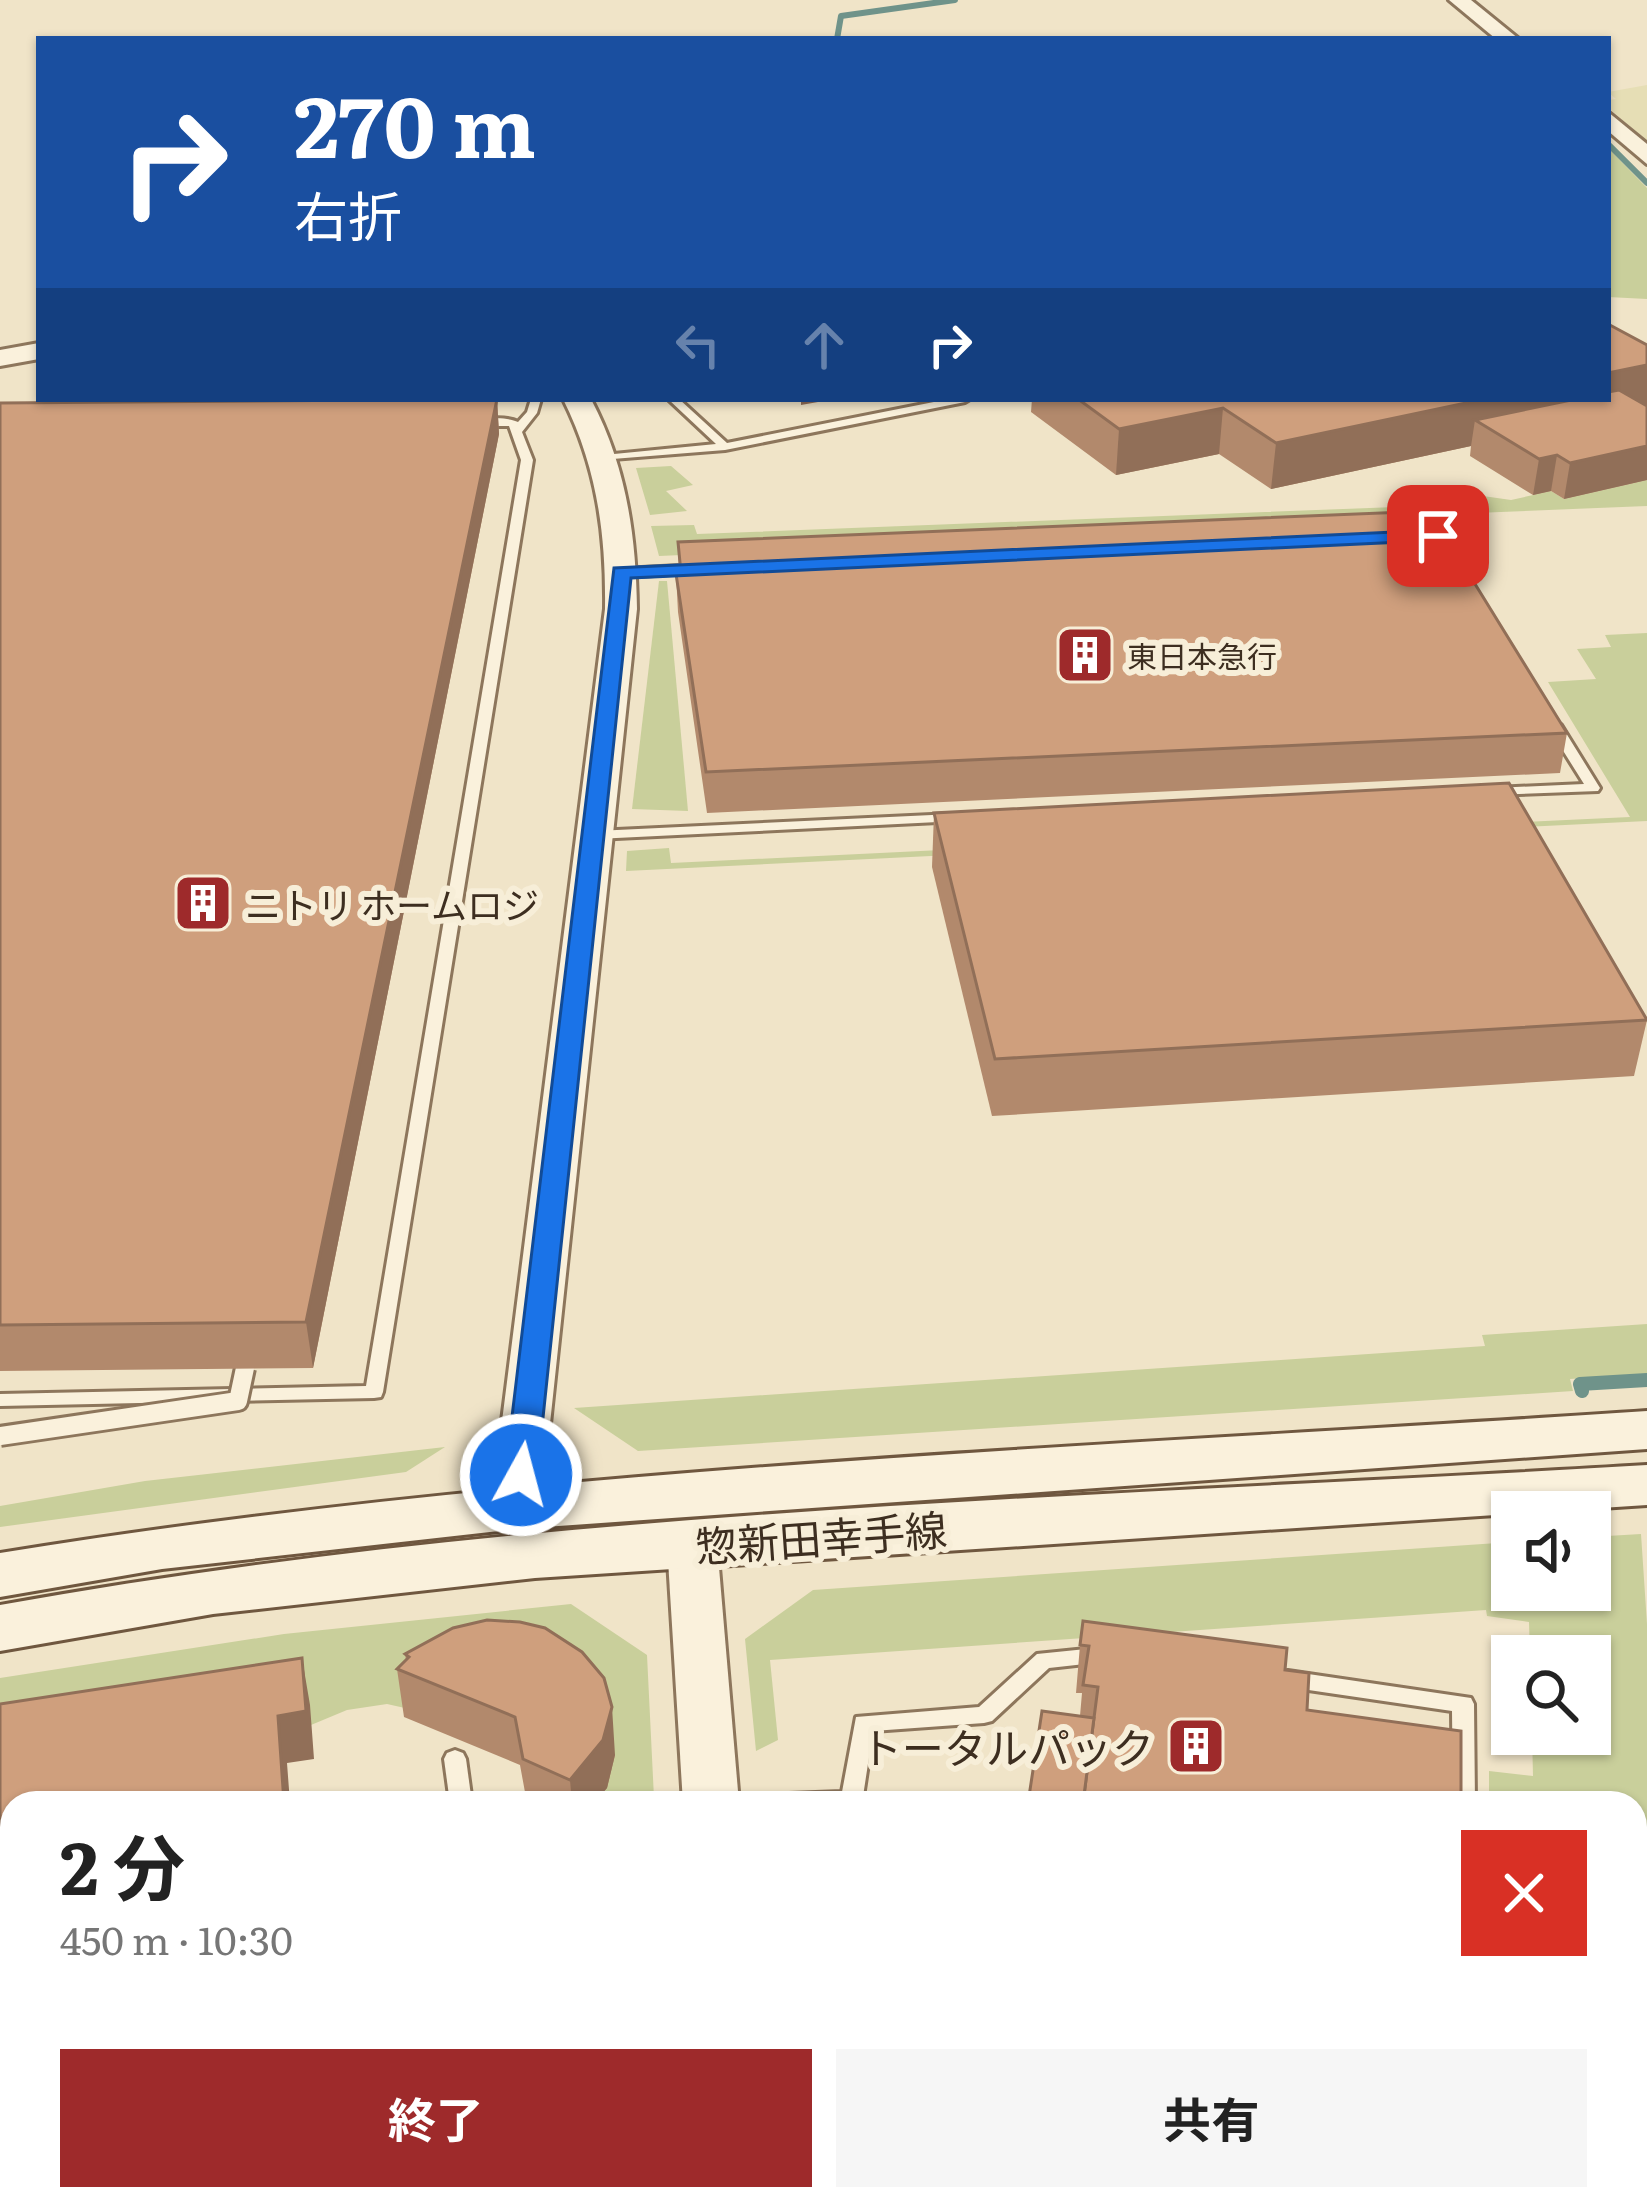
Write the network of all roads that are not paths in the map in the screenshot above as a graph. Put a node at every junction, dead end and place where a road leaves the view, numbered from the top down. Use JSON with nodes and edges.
{"nodes":[{"id":1,"x":1459,"y":0,"type":"edge"},
{"id":2,"x":1505,"y":36,"type":"edge"},
{"id":3,"x":1611,"y":122,"type":"edge"},
{"id":4,"x":1647,"y":157,"type":"edge"},
{"id":5,"x":36,"y":352,"type":"edge"},
{"id":6,"x":0,"y":358,"type":"edge"},
{"id":7,"x":535,"y":402,"type":"edge"},
{"id":8,"x":578,"y":402,"type":"edge"},
{"id":9,"x":676,"y":402,"type":"edge"},
{"id":10,"x":950,"y":402,"type":"edge"},
{"id":11,"x":465,"y":424,"type":"edge"},
{"id":12,"x":516,"y":432,"type":"junction"},
{"id":13,"x":725,"y":447,"type":"junction"},
{"id":14,"x":604,"y":458,"type":"junction"},
{"id":15,"x":725,"y":568,"type":"edge"},
{"id":16,"x":622,"y":573,"type":"junction"},
{"id":17,"x":1545,"y":711,"type":"edge"},
{"id":18,"x":1475,"y":793,"type":"edge"},
{"id":19,"x":982,"y":817,"type":"edge"},
{"id":20,"x":596,"y":836,"type":"junction"},
{"id":21,"x":245,"y":1368,"type":"dead end"},
{"id":22,"x":0,"y":1400,"type":"edge"},
{"id":23,"x":1647,"y":1430,"type":"edge"},
{"id":24,"x":0,"y":1436,"type":"edge"},
{"id":25,"x":1647,"y":1486,"type":"edge"},
{"id":26,"x":516,"y":1508,"type":"junction"},
{"id":27,"x":692,"y":1544,"type":"junction"},
{"id":28,"x":0,"y":1575,"type":"edge"},
{"id":29,"x":0,"y":1628,"type":"edge"},
{"id":30,"x":1121,"y":1654,"type":"edge"},
{"id":31,"x":1257,"y":1674,"type":"edge"},
{"id":32,"x":455,"y":1759,"type":"dead end"},
{"id":33,"x":459,"y":1791,"type":"edge"},
{"id":34,"x":710,"y":1791,"type":"edge"},
{"id":35,"x":853,"y":1791,"type":"edge"},
{"id":36,"x":1464,"y":1791,"type":"edge"}],
"edges":[{"from":1,"to":2,"type":"street"},
{"from":3,"to":4,"type":"street"},
{"from":5,"to":6,"type":"street"},
{"from":7,"to":12,"type":"lane"},
{"from":8,"to":14,"type":"street"},
{"from":9,"to":13,"type":"lane"},
{"from":10,"to":13,"type":"lane"},
{"from":11,"to":12,"type":"lane"},
{"from":12,"to":22,"type":"lane"},
{"from":13,"to":14,"type":"lane"},
{"from":14,"to":16,"type":"street"},
{"from":15,"to":16,"type":"lane"},
{"from":16,"to":20,"type":"street"},
{"from":17,"to":18,"type":"lane"},
{"from":19,"to":20,"type":"lane"},
{"from":20,"to":26,"type":"street"},
{"from":21,"to":24,"type":"lane","bridge":true},
{"from":23,"to":26,"type":"main road","name":"惣新田幸手線"},
{"from":25,"to":27,"type":"main road","name":"惣新田幸手線"},
{"from":26,"to":28,"type":"main road","name":"惣新田幸手線"},
{"from":27,"to":29,"type":"main road","name":"惣新田幸手線"},
{"from":27,"to":34,"type":"street"},
{"from":30,"to":35,"type":"lane"},
{"from":31,"to":36,"type":"lane"},
{"from":32,"to":33,"type":"lane"}]}
